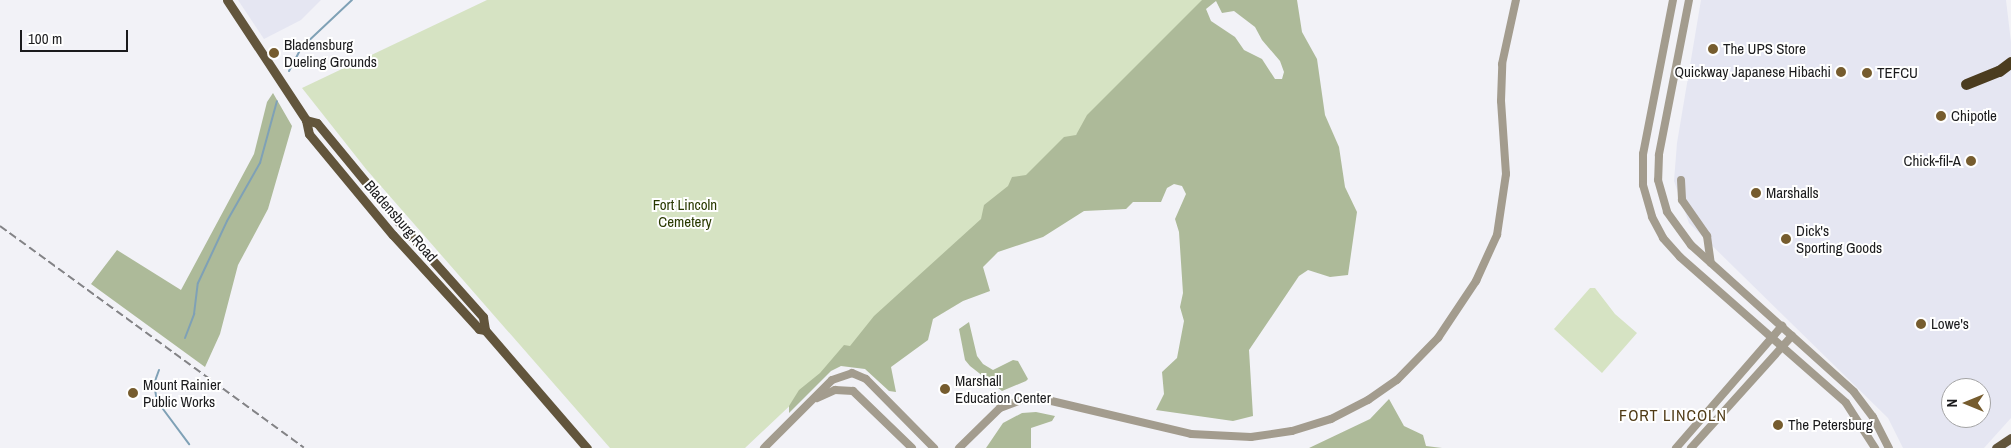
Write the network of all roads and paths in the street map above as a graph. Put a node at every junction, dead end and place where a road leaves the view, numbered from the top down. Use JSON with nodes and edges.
{"nodes":[{"id":1,"x":227,"y":0,"type":"edge"},
{"id":2,"x":1516,"y":0,"type":"edge"},
{"id":3,"x":1673,"y":0,"type":"edge"},
{"id":4,"x":1689,"y":0,"type":"edge"},
{"id":5,"x":2011,"y":62,"type":"edge"},
{"id":6,"x":1966,"y":84,"type":"dead end"},
{"id":7,"x":306,"y":120,"type":"junction"},
{"id":8,"x":1681,"y":180,"type":"dead end"},
{"id":9,"x":1711,"y":263,"type":"junction"},
{"id":10,"x":1782,"y":326,"type":"junction"},
{"id":11,"x":485,"y":330,"type":"junction"},
{"id":12,"x":1792,"y":336,"type":"junction"},
{"id":13,"x":1773,"y":338,"type":"junction"},
{"id":14,"x":1783,"y":346,"type":"junction"},
{"id":15,"x":815,"y":399,"type":"junction"},
{"id":16,"x":1704,"y":416,"type":"junction"},
{"id":17,"x":1713,"y":424,"type":"junction"},
{"id":18,"x":2011,"y":440,"type":"edge"},
{"id":19,"x":586,"y":448,"type":"edge"},
{"id":20,"x":764,"y":448,"type":"edge"},
{"id":21,"x":912,"y":448,"type":"edge"},
{"id":22,"x":934,"y":448,"type":"edge"},
{"id":23,"x":959,"y":448,"type":"edge"},
{"id":24,"x":1676,"y":448,"type":"edge"},
{"id":25,"x":1691,"y":448,"type":"edge"},
{"id":26,"x":1875,"y":448,"type":"edge"},
{"id":27,"x":1889,"y":448,"type":"edge"},
{"id":28,"x":1996,"y":448,"type":"edge"},
{"id":29,"x":2005,"y":448,"type":"edge"}],
"edges":[{"from":1,"to":7,"type":"main road","name":"Bladensburg Road"},
{"from":2,"to":23,"type":"street"},
{"from":3,"to":13,"type":"street"},
{"from":4,"to":9,"type":"street"},
{"from":5,"to":6,"type":"highway"},
{"from":7,"to":11,"type":"main road","name":"Bladensburg Road"},
{"from":7,"to":11,"type":"main road","name":"Bladensburg Road"},
{"from":8,"to":9,"type":"street"},
{"from":9,"to":10,"type":"street"},
{"from":10,"to":12,"type":"street"},
{"from":10,"to":13,"type":"street"},
{"from":11,"to":19,"type":"main road","name":"Bladensburg Road"},
{"from":12,"to":14,"type":"street"},
{"from":12,"to":27,"type":"street"},
{"from":13,"to":14,"type":"street"},
{"from":13,"to":16,"type":"street"},
{"from":14,"to":17,"type":"street"},
{"from":14,"to":26,"type":"street"},
{"from":15,"to":20,"type":"street"},
{"from":15,"to":21,"type":"street"},
{"from":15,"to":22,"type":"street"},
{"from":16,"to":17,"type":"street"},
{"from":16,"to":24,"type":"street"},
{"from":17,"to":25,"type":"street"},
{"from":18,"to":28,"type":"main road"},
{"from":18,"to":29,"type":"main road"}]}
